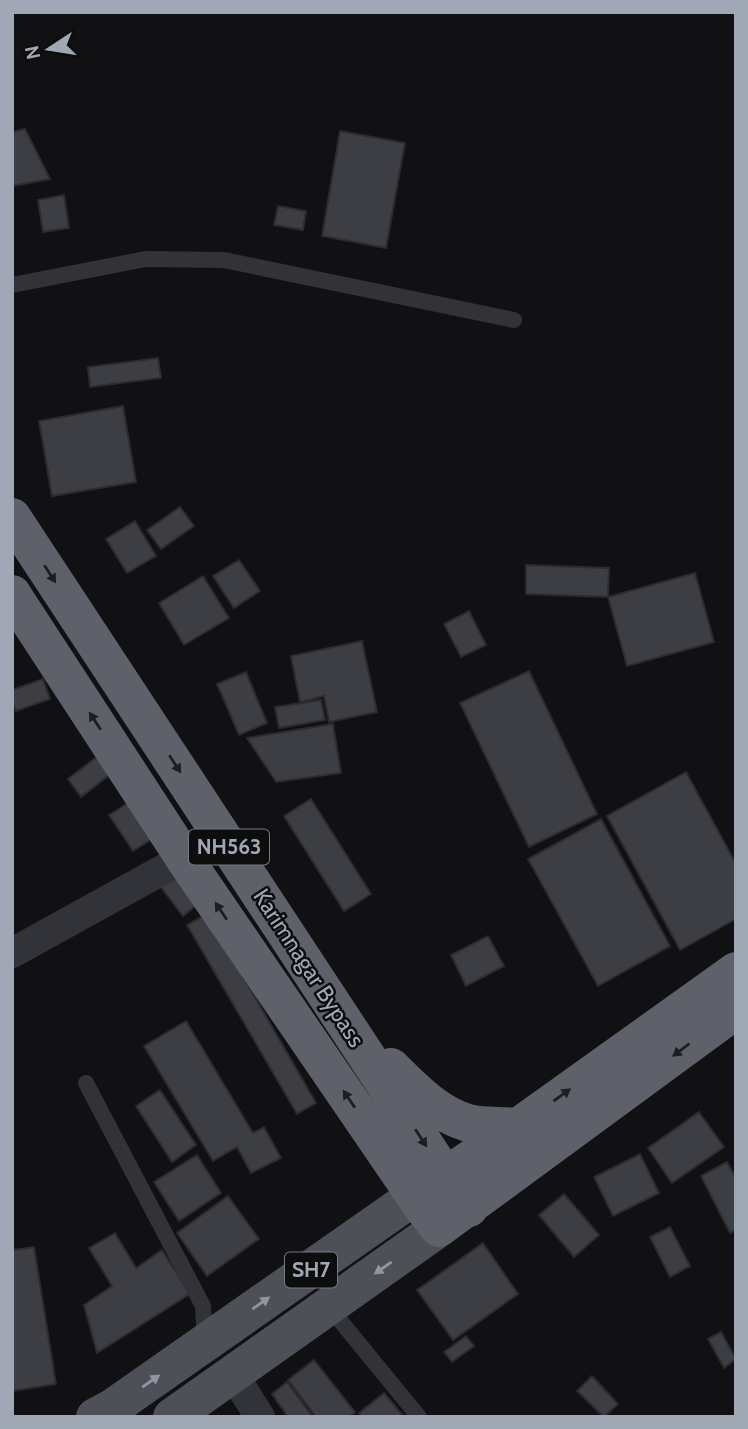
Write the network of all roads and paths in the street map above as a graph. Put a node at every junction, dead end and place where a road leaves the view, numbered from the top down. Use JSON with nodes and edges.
{"nodes":[{"id":1,"x":12,"y":285,"type":"edge"},
{"id":2,"x":514,"y":320,"type":"dead end"},
{"id":3,"x":12,"y":517,"type":"edge"},
{"id":4,"x":12,"y":594,"type":"edge"},
{"id":5,"x":184,"y":858,"type":"junction"},
{"id":6,"x":12,"y":953,"type":"edge"},
{"id":7,"x":736,"y":971,"type":"edge"},
{"id":8,"x":736,"y":1010,"type":"edge"},
{"id":9,"x":340,"y":1016,"type":"junction"},
{"id":10,"x":86,"y":1083,"type":"dead end"},
{"id":11,"x":518,"y":1126,"type":"junction"},
{"id":12,"x":431,"y":1186,"type":"junction"},
{"id":13,"x":454,"y":1218,"type":"junction"},
{"id":14,"x":329,"y":1307,"type":"junction"},
{"id":15,"x":205,"y":1343,"type":"junction"},
{"id":16,"x":233,"y":1374,"type":"junction"},
{"id":17,"x":95,"y":1417,"type":"edge"},
{"id":18,"x":173,"y":1417,"type":"edge"},
{"id":19,"x":260,"y":1417,"type":"edge"},
{"id":20,"x":419,"y":1417,"type":"edge"}],
"edges":[{"from":1,"to":2,"type":"lane"},
{"from":3,"to":9,"type":"highway","name":"Karimnagar Bypass","number":"NH563","one_way":true},
{"from":5,"to":4,"type":"highway","name":"Karimnagar Bypass","number":"NH563","one_way":true},
{"from":5,"to":6,"type":"street"},
{"from":12,"to":5,"type":"highway","name":"Karimnagar Bypass","number":"NH563","one_way":true},
{"from":11,"to":7,"type":"highway","one_way":true},
{"from":8,"to":13,"type":"highway","one_way":true},
{"from":9,"to":11,"type":"highway"},
{"from":9,"to":12,"type":"highway","name":"Karimnagar Bypass","number":"NH563","one_way":true},
{"from":10,"to":15,"type":"lane"},
{"from":11,"to":12,"type":"highway"},
{"from":12,"to":13,"type":"highway","name":"Karimnagar Bypass","number":"NH563"},
{"from":15,"to":12,"type":"main road","number":"SH7","one_way":true},
{"from":13,"to":14,"type":"main road","number":"SH7","one_way":true},
{"from":14,"to":16,"type":"main road","number":"SH7"},
{"from":14,"to":20,"type":"lane"},
{"from":17,"to":15,"type":"main road","number":"SH7","one_way":true},
{"from":16,"to":18,"type":"main road","number":"SH7"},
{"from":16,"to":19,"type":"street"}]}
